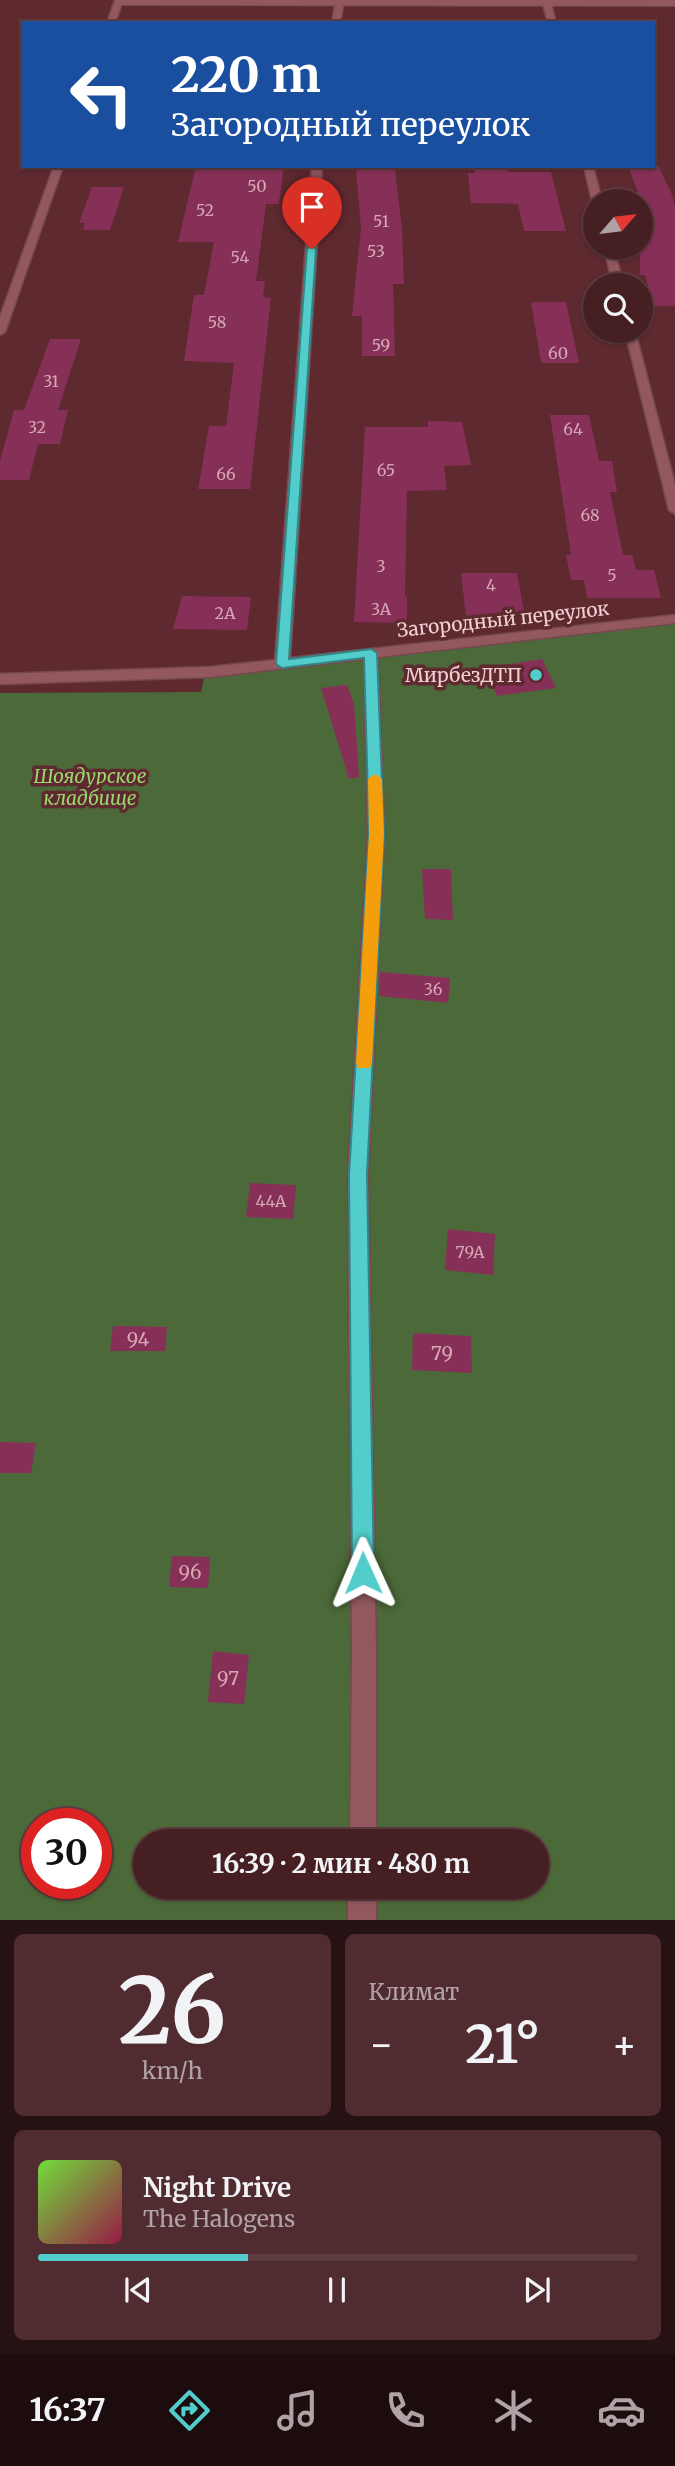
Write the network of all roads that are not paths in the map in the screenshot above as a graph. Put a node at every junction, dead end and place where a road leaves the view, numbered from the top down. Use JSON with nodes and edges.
{"nodes":[{"id":1,"x":119,"y":1,"type":"edge"},
{"id":2,"x":340,"y":1,"type":"edge"},
{"id":3,"x":547,"y":1,"type":"edge"},
{"id":4,"x":675,"y":3,"type":"edge"},
{"id":5,"x":112,"y":21,"type":"edge"},
{"id":6,"x":336,"y":21,"type":"edge"},
{"id":7,"x":552,"y":21,"type":"edge"},
{"id":8,"x":58,"y":168,"type":"edge"},
{"id":9,"x":317,"y":168,"type":"edge"},
{"id":10,"x":589,"y":168,"type":"edge"},
{"id":11,"x":594,"y":189,"type":"edge"},
{"id":12,"x":0,"y":332,"type":"edge"},
{"id":13,"x":633,"y":343,"type":"edge"},
{"id":14,"x":675,"y":510,"type":"edge"},
{"id":15,"x":675,"y":619,"type":"edge"},
{"id":16,"x":371,"y":653,"type":"junction"},
{"id":17,"x":282,"y":664,"type":"junction"},
{"id":18,"x":0,"y":679,"type":"edge"},
{"id":19,"x":363,"y":1829,"type":"edge"},
{"id":20,"x":362,"y":1899,"type":"edge"},
{"id":21,"x":362,"y":1920,"type":"edge"}],
"edges":[{"from":1,"to":2,"type":"lane"},
{"from":1,"to":5,"type":"street"},
{"from":2,"to":3,"type":"lane"},
{"from":2,"to":6,"type":"street"},
{"from":3,"to":4,"type":"lane"},
{"from":3,"to":7,"type":"street"},
{"from":8,"to":12,"type":"street"},
{"from":9,"to":17,"type":"street"},
{"from":10,"to":11,"type":"street"},
{"from":13,"to":14,"type":"street"},
{"from":15,"to":16,"type":"street","name":"Загородный переулок"},
{"from":16,"to":17,"type":"street","name":"Загородный переулок"},
{"from":16,"to":19,"type":"street"},
{"from":17,"to":18,"type":"street","name":"Загородный переулок"},
{"from":20,"to":21,"type":"street"}]}
